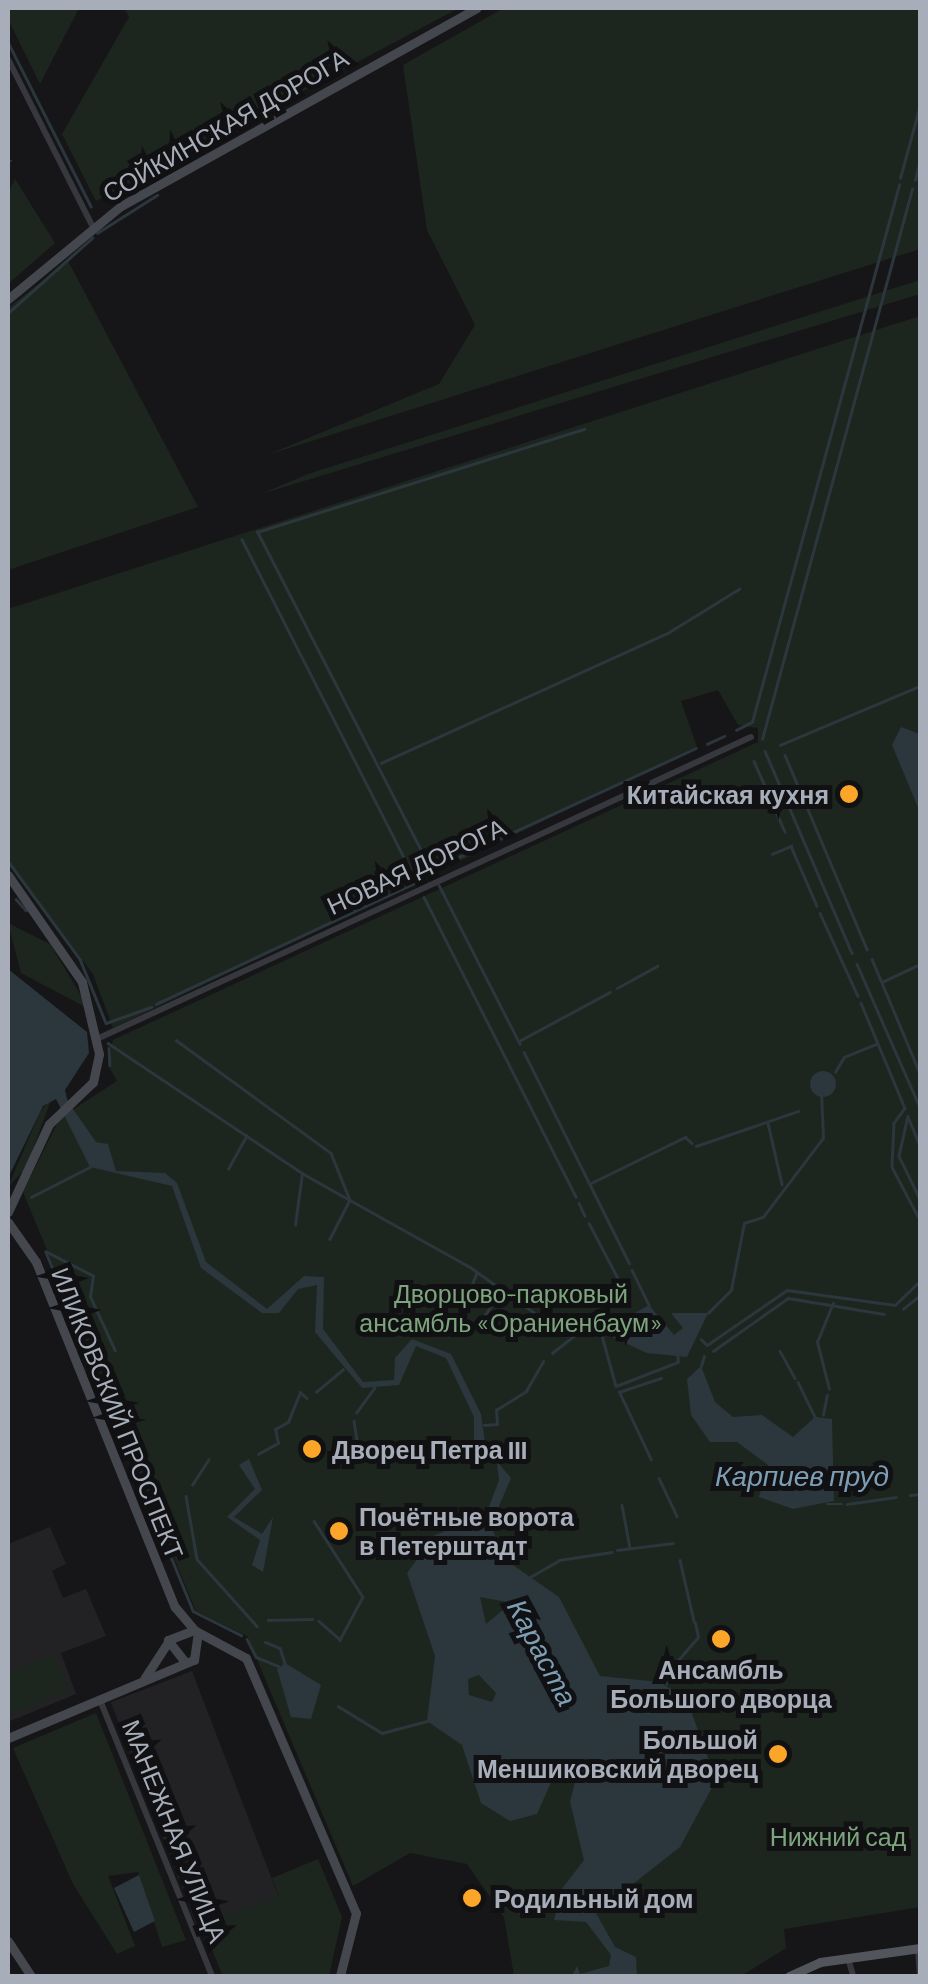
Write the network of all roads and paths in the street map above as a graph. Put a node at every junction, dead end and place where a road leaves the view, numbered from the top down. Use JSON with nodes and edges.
{"nodes":[{"id":1,"x":477,"y":8,"type":"edge"},
{"id":2,"x":8,"y":58,"type":"edge"},
{"id":3,"x":92,"y":225,"type":"junction"},
{"id":4,"x":8,"y":299,"type":"edge"},
{"id":5,"x":751,"y":737,"type":"dead end"},
{"id":6,"x":8,"y":876,"type":"edge"},
{"id":7,"x":98,"y":1038,"type":"junction"},
{"id":8,"x":8,"y":1212,"type":"edge"},
{"id":9,"x":8,"y":1222,"type":"edge"},
{"id":10,"x":18,"y":1238,"type":"junction"},
{"id":11,"x":8,"y":1247,"type":"edge"},
{"id":12,"x":175,"y":1607,"type":"junction"},
{"id":13,"x":195,"y":1630,"type":"junction"},
{"id":14,"x":168,"y":1642,"type":"junction"},
{"id":15,"x":190,"y":1662,"type":"junction"},
{"id":16,"x":138,"y":1684,"type":"junction"},
{"id":17,"x":100,"y":1700,"type":"junction"},
{"id":18,"x":8,"y":1738,"type":"edge"},
{"id":19,"x":8,"y":1940,"type":"edge"},
{"id":20,"x":919,"y":1948,"type":"edge"},
{"id":21,"x":848,"y":1956,"type":"junction"},
{"id":22,"x":920,"y":1975,"type":"edge"},
{"id":23,"x":31,"y":1976,"type":"edge"},
{"id":24,"x":212,"y":1976,"type":"edge"},
{"id":25,"x":340,"y":1976,"type":"edge"},
{"id":26,"x":789,"y":1976,"type":"edge"},
{"id":27,"x":853,"y":1976,"type":"edge"}],
"edges":[{"from":1,"to":3,"type":"main road","name":"СОЙКИНСКАЯ ДОРОГА"},
{"from":2,"to":3,"type":"street"},
{"from":3,"to":4,"type":"main road","name":"СОЙКИНСКАЯ ДОРОГА"},
{"from":5,"to":7,"type":"street","name":"НОВАЯ ДОРОГА"},
{"from":6,"to":7,"type":"main road"},
{"from":7,"to":8,"type":"main road"},
{"from":9,"to":10,"type":"main road","name":"ИЛИКОВСКИЙ ПРОСПЕКТ"},
{"from":10,"to":11,"type":"main road"},
{"from":10,"to":12,"type":"main road","name":"ИЛИКОВСКИЙ ПРОСПЕКТ"},
{"from":12,"to":13,"type":"main road","name":"ИЛИКОВСКИЙ ПРОСПЕКТ"},
{"from":12,"to":14,"type":"main road"},
{"from":13,"to":14,"type":"main road"},
{"from":13,"to":15,"type":"main road"},
{"from":13,"to":25,"type":"main road","name":"ИЛИКОВСКИЙ ПРОСПЕКТ"},
{"from":14,"to":15,"type":"main road"},
{"from":14,"to":16,"type":"main road"},
{"from":15,"to":16,"type":"main road"},
{"from":16,"to":17,"type":"main road"},
{"from":17,"to":18,"type":"main road"},
{"from":17,"to":24,"type":"street","name":"МАНЕЖНАЯ УЛИЦА"},
{"from":19,"to":23,"type":"main road"},
{"from":20,"to":21,"type":"main road"},
{"from":20,"to":22,"type":"street"},
{"from":21,"to":26,"type":"main road"},
{"from":21,"to":27,"type":"street"}]}
